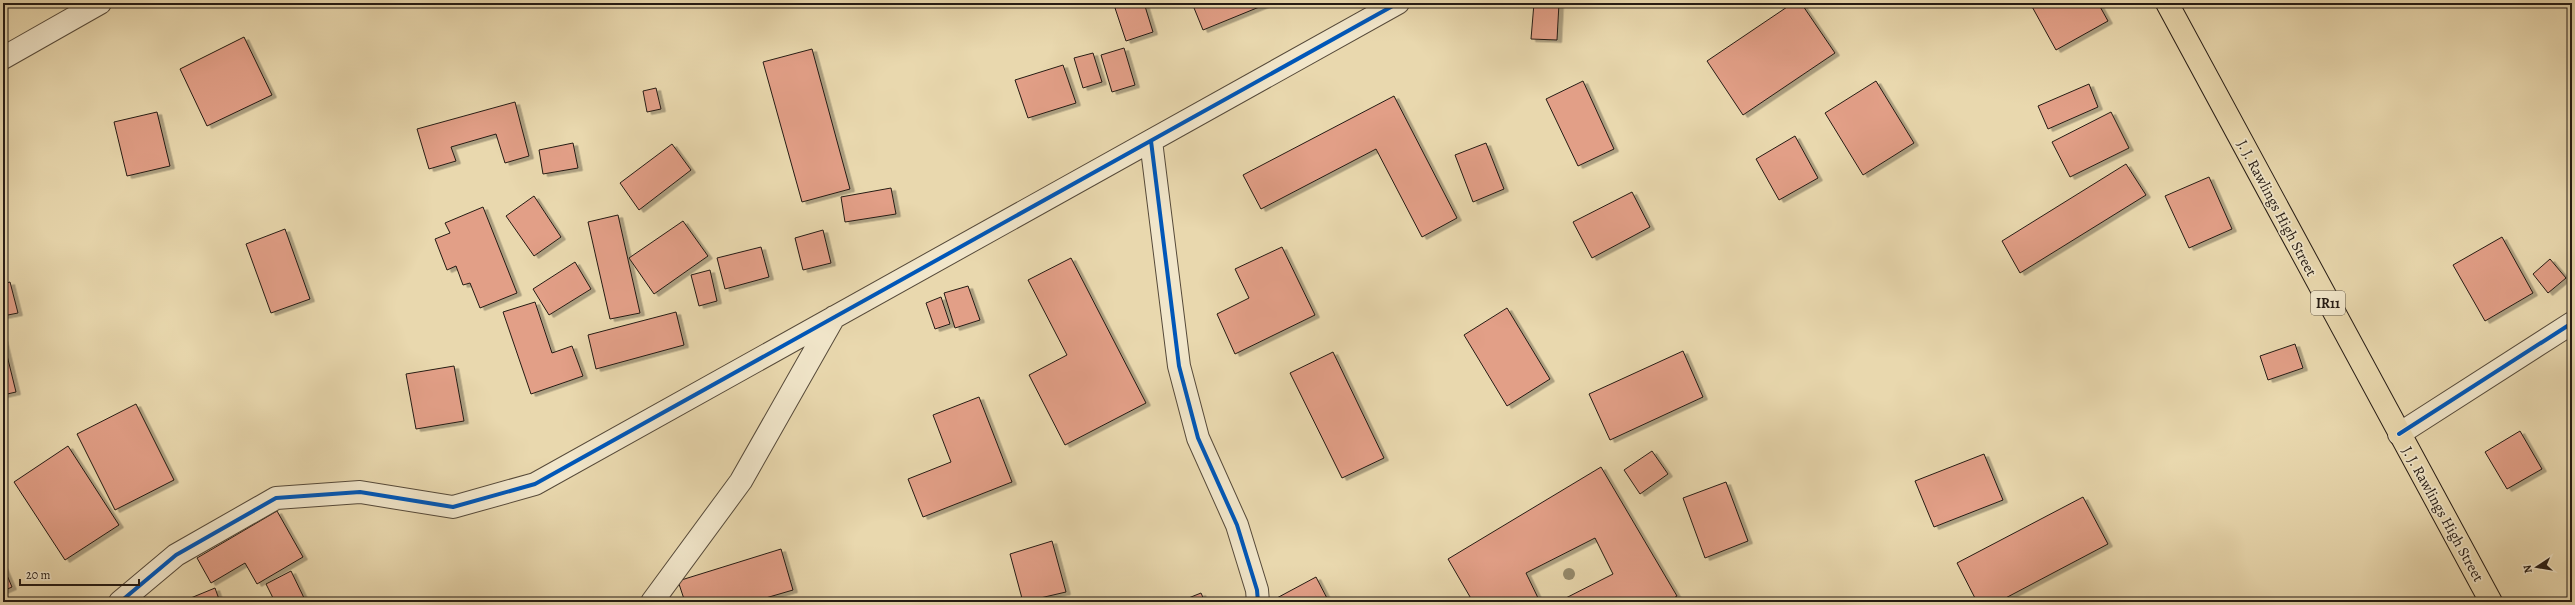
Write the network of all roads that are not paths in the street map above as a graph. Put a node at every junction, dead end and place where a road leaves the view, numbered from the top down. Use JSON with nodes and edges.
{"nodes":[{"id":1,"x":100,"y":3,"type":"edge"},
{"id":2,"x":1398,"y":3,"type":"edge"},
{"id":3,"x":2167,"y":3,"type":"edge"},
{"id":4,"x":3,"y":58,"type":"edge"},
{"id":5,"x":1151,"y":141,"type":"junction"},
{"id":6,"x":835,"y":317,"type":"junction"},
{"id":7,"x":2572,"y":323,"type":"edge"},
{"id":8,"x":2399,"y":434,"type":"junction"},
{"id":9,"x":120,"y":602,"type":"edge"},
{"id":10,"x":652,"y":602,"type":"edge"},
{"id":11,"x":1258,"y":602,"type":"edge"},
{"id":12,"x":2491,"y":602,"type":"edge"}],
"edges":[{"from":1,"to":4,"type":"street"},
{"from":2,"to":5,"type":"street"},
{"from":3,"to":8,"type":"main road","name":"J. J. Rawlings High Street","number":"IR11"},
{"from":5,"to":6,"type":"street"},
{"from":5,"to":11,"type":"street"},
{"from":6,"to":9,"type":"street"},
{"from":6,"to":10,"type":"street"},
{"from":7,"to":8,"type":"street"},
{"from":8,"to":12,"type":"main road","name":"J. J. Rawlings High Street","number":"IR11"}]}
